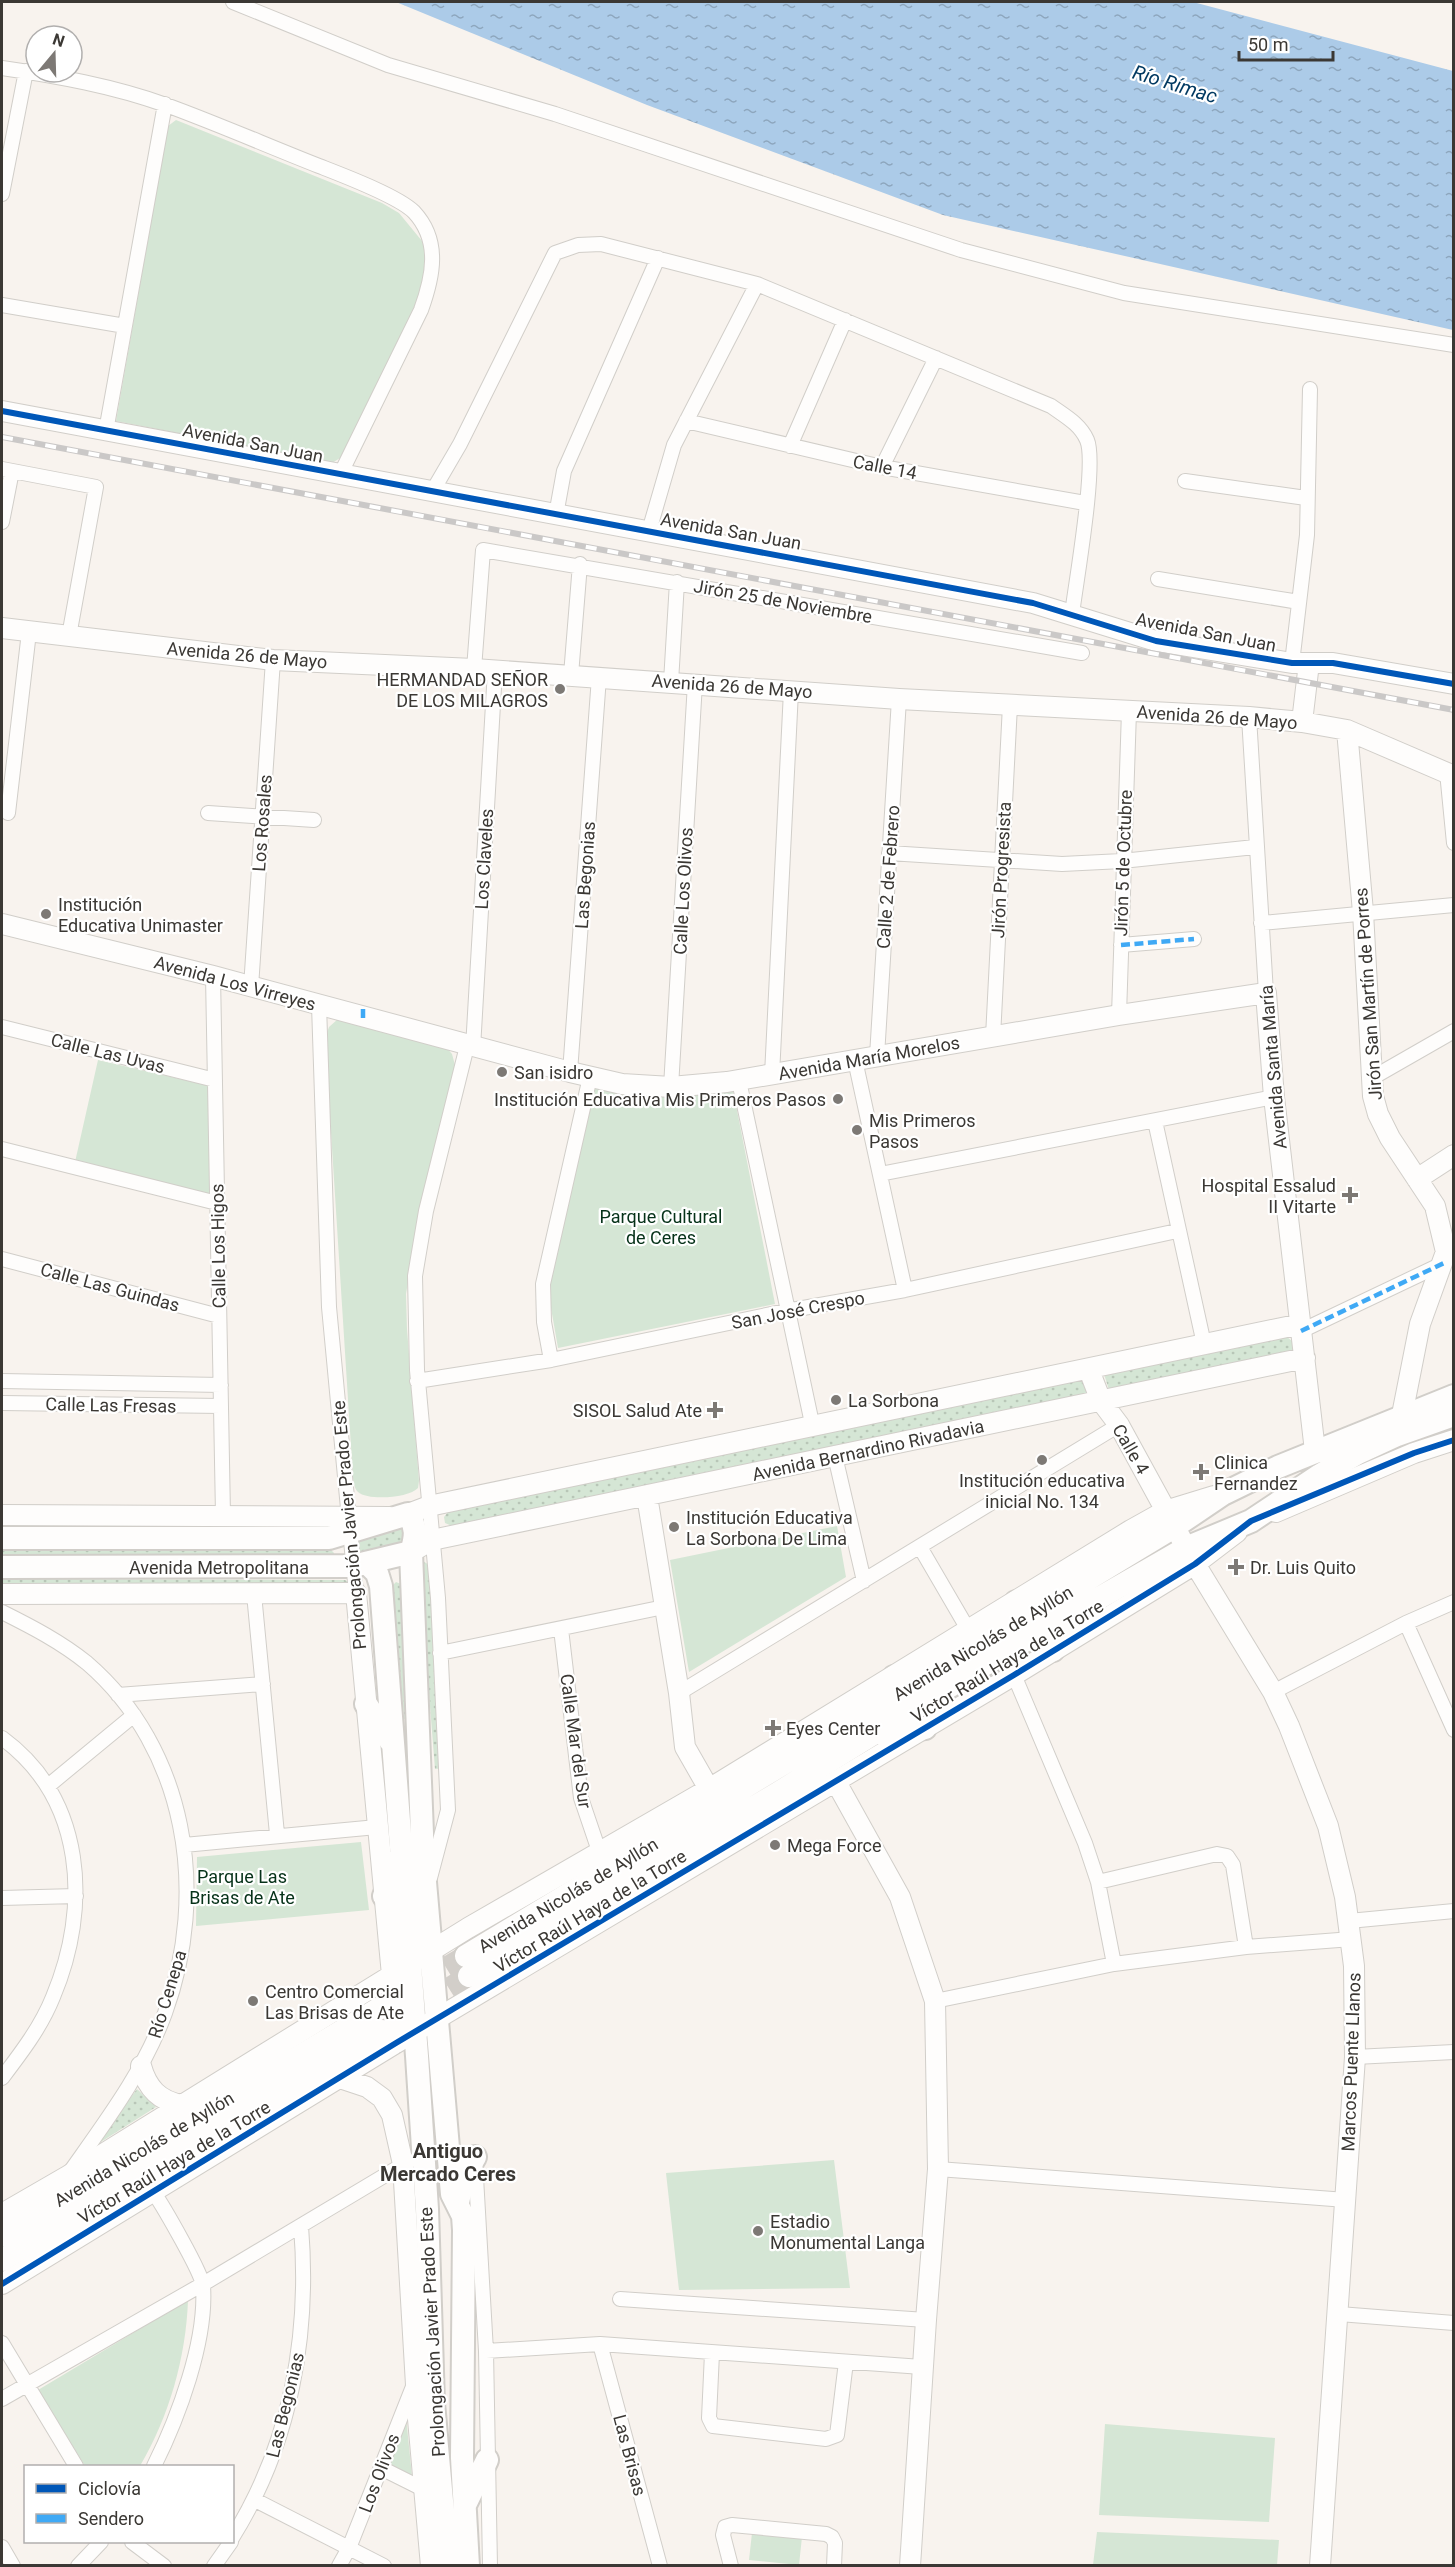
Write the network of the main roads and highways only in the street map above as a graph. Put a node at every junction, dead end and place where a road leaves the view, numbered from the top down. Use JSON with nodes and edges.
{"nodes":[{"id":1,"x":1454,"y":1396,"type":"edge"},
{"id":2,"x":1454,"y":1415,"type":"edge"},
{"id":3,"x":412,"y":1512,"type":"joint"},
{"id":4,"x":2,"y":1538,"type":"edge"},
{"id":5,"x":411,"y":1552,"type":"junction"},
{"id":6,"x":361,"y":1565,"type":"junction"},
{"id":7,"x":2,"y":1567,"type":"edge"},
{"id":8,"x":1016,"y":1602,"type":"road end"},
{"id":9,"x":1071,"y":1602,"type":"junction"},
{"id":10,"x":1053,"y":1650,"type":"road end"},
{"id":11,"x":894,"y":1677,"type":"road end"},
{"id":12,"x":366,"y":1704,"type":"road end"},
{"id":13,"x":869,"y":1724,"type":"junction"},
{"id":14,"x":925,"y":1728,"type":"road end"},
{"id":15,"x":393,"y":1745,"type":"junction"},
{"id":16,"x":401,"y":1851,"type":"junction"},
{"id":17,"x":384,"y":1896,"type":"road end"},
{"id":18,"x":468,"y":1966,"type":"tunnel mouth"},
{"id":19,"x":380,"y":2008,"type":"dead end"},
{"id":20,"x":398,"y":2035,"type":"junction"},
{"id":21,"x":446,"y":2124,"type":"junction"},
{"id":22,"x":422,"y":2127,"type":"junction"},
{"id":23,"x":475,"y":2157,"type":"road end"},
{"id":24,"x":455,"y":2199,"type":"junction"},
{"id":25,"x":427,"y":2209,"type":"junction"},
{"id":26,"x":2,"y":2235,"type":"edge"},
{"id":27,"x":2,"y":2260,"type":"edge"},
{"id":28,"x":431,"y":2314,"type":"junction"},
{"id":29,"x":463,"y":2330,"type":"junction"},
{"id":30,"x":487,"y":2460,"type":"road end"},
{"id":31,"x":463,"y":2509,"type":"junction"},
{"id":32,"x":448,"y":2565,"type":"edge"},
{"id":33,"x":468,"y":2565,"type":"edge"}],
"edges":[{"from":1,"to":9,"type":"main road","name":"Avenida Nicolás de Ayllón"},
{"from":2,"to":9,"type":"main road","name":"Avenida Nicolás de Ayllón"},
{"from":3,"to":4,"type":"main road","name":"Avenida Metropolitana"},
{"from":3,"to":5,"type":"main road","name":"Prolongación Javier Prado Este"},
{"from":5,"to":6,"type":"main road","name":"Avenida Metropolitana"},
{"from":5,"to":21,"type":"main road","name":"Prolongación Javier Prado Este"},
{"from":6,"to":7,"type":"main road","name":"Avenida Metropolitana"},
{"from":6,"to":15,"type":"main road","name":"Prolongación Javier Prado Este"},
{"from":8,"to":9,"type":"main road"},
{"from":9,"to":10,"type":"main road"},
{"from":9,"to":13,"type":"main road","name":"Avenida Nicolás de Ayllón"},
{"from":11,"to":13,"type":"main road"},
{"from":12,"to":15,"type":"main road"},
{"from":13,"to":14,"type":"main road"},
{"from":13,"to":18,"type":"main road","name":"Avenida Nicolás de Ayllón"},
{"from":15,"to":16,"type":"main road","name":"Prolongación Javier Prado Este"},
{"from":16,"to":17,"type":"main road"},
{"from":16,"to":20,"type":"main road","name":"Prolongación Javier Prado Este"},
{"from":19,"to":26,"type":"main road","name":"Avenida Nicolás de Ayllón"},
{"from":20,"to":22,"type":"main road","name":"Prolongación Javier Prado Este"},
{"from":20,"to":27,"type":"main road","name":"Avenida Nicolás de Ayllón"},
{"from":21,"to":22,"type":"main road"},
{"from":21,"to":24,"type":"main road","name":"Prolongación Javier Prado Este"},
{"from":22,"to":25,"type":"main road","name":"Prolongación Javier Prado Este"},
{"from":23,"to":24,"type":"main road"},
{"from":24,"to":25,"type":"main road"},
{"from":24,"to":29,"type":"main road","name":"Prolongación Javier Prado Este"},
{"from":25,"to":28,"type":"main road","name":"Prolongación Javier Prado Este"},
{"from":28,"to":29,"type":"main road"},
{"from":28,"to":32,"type":"main road","name":"Prolongación Javier Prado Este"},
{"from":29,"to":31,"type":"main road","name":"Prolongación Javier Prado Este"},
{"from":30,"to":31,"type":"main road"},
{"from":31,"to":33,"type":"main road","name":"Prolongación Javier Prado Este"}]}
